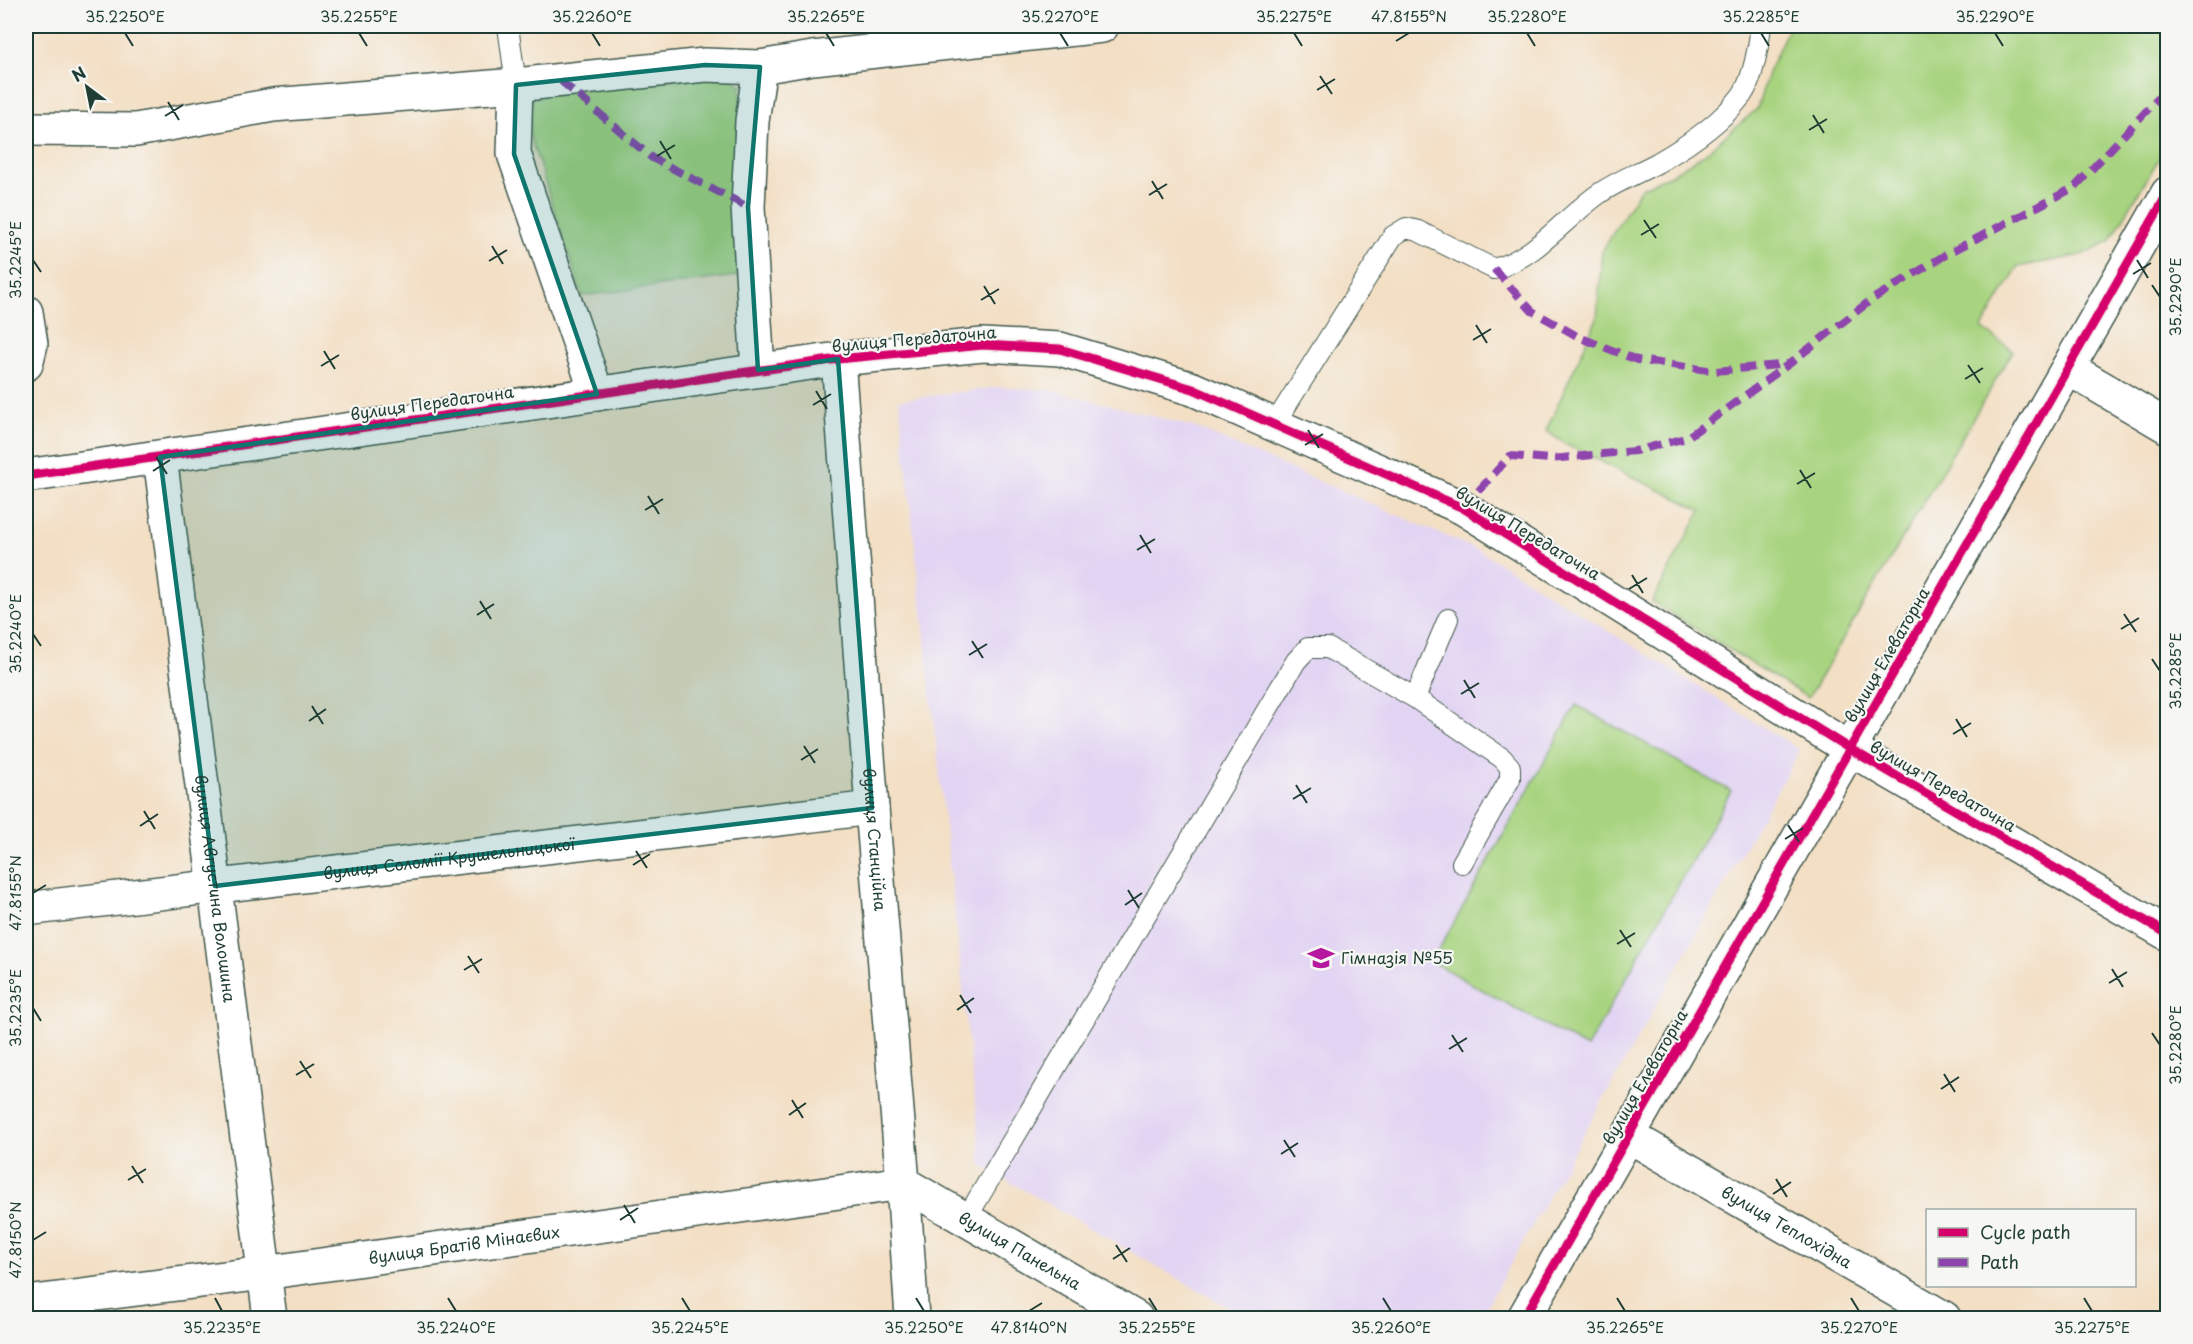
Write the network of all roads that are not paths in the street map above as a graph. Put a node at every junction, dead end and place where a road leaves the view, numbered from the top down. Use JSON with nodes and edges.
{"nodes":[{"id":1,"x":508,"y":26,"type":"edge"},
{"id":2,"x":1102,"y":26,"type":"edge"},
{"id":3,"x":1761,"y":26,"type":"edge"},
{"id":4,"x":760,"y":67,"type":"junction"},
{"id":5,"x":516,"y":85,"type":"junction"},
{"id":6,"x":26,"y":129,"type":"edge"},
{"id":7,"x":2168,"y":193,"type":"edge"},
{"id":8,"x":26,"y":312,"type":"edge"},
{"id":9,"x":838,"y":359,"type":"junction"},
{"id":10,"x":26,"y":364,"type":"edge"},
{"id":11,"x":2068,"y":368,"type":"junction"},
{"id":12,"x":758,"y":370,"type":"junction"},
{"id":13,"x":597,"y":394,"type":"junction"},
{"id":14,"x":1274,"y":425,"type":"junction"},
{"id":15,"x":2168,"y":427,"type":"edge"},
{"id":16,"x":160,"y":458,"type":"junction"},
{"id":17,"x":26,"y":476,"type":"edge"},
{"id":18,"x":1448,"y":619,"type":"dead end"},
{"id":19,"x":1415,"y":698,"type":"junction"},
{"id":20,"x":1850,"y":749,"type":"junction"},
{"id":21,"x":872,"y":808,"type":"junction"},
{"id":22,"x":1462,"y":863,"type":"dead end"},
{"id":23,"x":214,"y":886,"type":"junction"},
{"id":24,"x":26,"y":909,"type":"edge"},
{"id":25,"x":2168,"y":934,"type":"edge"},
{"id":26,"x":1629,"y":1136,"type":"junction"},
{"id":27,"x":903,"y":1183,"type":"junction"},
{"id":28,"x":966,"y":1220,"type":"junction"},
{"id":29,"x":264,"y":1273,"type":"junction"},
{"id":30,"x":26,"y":1303,"type":"edge"},
{"id":31,"x":270,"y":1318,"type":"edge"},
{"id":32,"x":912,"y":1318,"type":"edge"},
{"id":33,"x":1136,"y":1318,"type":"edge"},
{"id":34,"x":1524,"y":1318,"type":"edge"},
{"id":35,"x":1944,"y":1318,"type":"edge"}],
"edges":[{"from":1,"to":5,"type":"lane"},
{"from":2,"to":4,"type":"street"},
{"from":3,"to":14,"type":"lane"},
{"from":4,"to":5,"type":"street"},
{"from":4,"to":12,"type":"street"},
{"from":5,"to":6,"type":"street"},
{"from":5,"to":13,"type":"street"},
{"from":7,"to":11,"type":"street","name":"вулиця Елеваторна"},
{"from":8,"to":10,"type":"street"},
{"from":9,"to":12,"type":"street","name":"вулиця Передаточна"},
{"from":9,"to":14,"type":"street","name":"вулиця Передаточна"},
{"from":9,"to":21,"type":"street","name":"вулиця Станційна"},
{"from":11,"to":15,"type":"street"},
{"from":11,"to":20,"type":"street","name":"вулиця Елеваторна"},
{"from":12,"to":13,"type":"street","name":"вулиця Передаточна"},
{"from":13,"to":16,"type":"street","name":"вулиця Передаточна"},
{"from":14,"to":20,"type":"street","name":"вулиця Передаточна"},
{"from":16,"to":17,"type":"street","name":"вулиця Передаточна"},
{"from":16,"to":23,"type":"street","name":"вулиця Августина Волошина"},
{"from":18,"to":19,"type":"lane"},
{"from":19,"to":22,"type":"lane"},
{"from":19,"to":28,"type":"lane"},
{"from":20,"to":25,"type":"street","name":"вулиця Передаточна"},
{"from":20,"to":26,"type":"street","name":"вулиця Елеваторна"},
{"from":21,"to":23,"type":"street","name":"вулиця Соломії Крушельницької"},
{"from":21,"to":27,"type":"street","name":"вулиця Станційна"},
{"from":23,"to":24,"type":"street","name":"вулиця Соломії Крушельницької"},
{"from":23,"to":29,"type":"street","name":"вулиця Августина Волошина"},
{"from":26,"to":34,"type":"street","name":"вулиця Елеваторна"},
{"from":26,"to":35,"type":"street","name":"вулиця Теплохідна"},
{"from":27,"to":28,"type":"street","name":"вулиця Панельна"},
{"from":27,"to":29,"type":"street","name":"вулиця Братів Мінаєвих"},
{"from":27,"to":32,"type":"street","name":"вулиця Станційна"},
{"from":28,"to":33,"type":"street","name":"вулиця Панельна"},
{"from":29,"to":30,"type":"street","name":"вулиця Братів Мінаєвих"},
{"from":29,"to":31,"type":"street","name":"вулиця Августина Волошина"}]}
